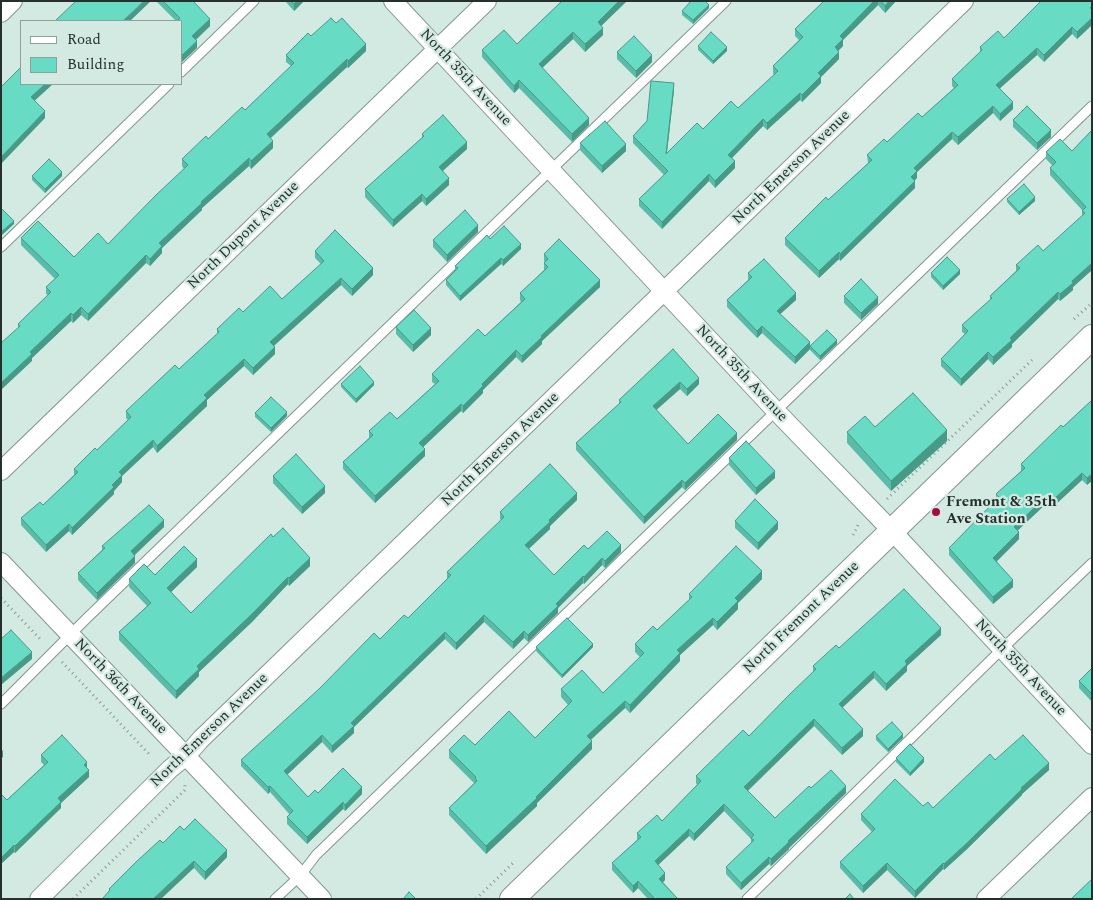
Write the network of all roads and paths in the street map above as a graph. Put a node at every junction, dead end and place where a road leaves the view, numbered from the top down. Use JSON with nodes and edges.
{"nodes":[{"id":1,"x":14,"y":1,"type":"edge"},
{"id":2,"x":254,"y":1,"type":"edge"},
{"id":3,"x":393,"y":1,"type":"edge"},
{"id":4,"x":487,"y":1,"type":"edge"},
{"id":5,"x":726,"y":1,"type":"edge"},
{"id":6,"x":964,"y":1,"type":"edge"},
{"id":7,"x":1,"y":13,"type":"edge"},
{"id":8,"x":438,"y":49,"type":"junction"},
{"id":9,"x":182,"y":71,"type":"edge"},
{"id":10,"x":168,"y":85,"type":"edge"},
{"id":11,"x":1092,"y":106,"type":"edge"},
{"id":12,"x":551,"y":170,"type":"junction"},
{"id":13,"x":1,"y":246,"type":"edge"},
{"id":14,"x":664,"y":292,"type":"junction"},
{"id":15,"x":1092,"y":302,"type":"edge"},
{"id":16,"x":1071,"y":323,"type":"dead end"},
{"id":17,"x":1092,"y":337,"type":"edge"},
{"id":18,"x":1036,"y":357,"type":"dead end"},
{"id":19,"x":775,"y":410,"type":"junction"},
{"id":20,"x":1,"y":471,"type":"edge"},
{"id":21,"x":880,"y":504,"type":"dead end"},
{"id":22,"x":892,"y":531,"type":"junction"},
{"id":23,"x":1,"y":562,"type":"edge"},
{"id":24,"x":1092,"y":564,"type":"edge"},
{"id":25,"x":1,"y":598,"type":"edge"},
{"id":26,"x":71,"y":634,"type":"junction"},
{"id":27,"x":1002,"y":649,"type":"junction"},
{"id":28,"x":53,"y":652,"type":"junction"},
{"id":29,"x":1,"y":704,"type":"edge"},
{"id":30,"x":1092,"y":745,"type":"edge"},
{"id":31,"x":149,"y":754,"type":"dead end"},
{"id":32,"x":186,"y":756,"type":"junction"},
{"id":33,"x":185,"y":783,"type":"dead end"},
{"id":34,"x":1092,"y":797,"type":"edge"},
{"id":35,"x":300,"y":876,"type":"junction"},
{"id":36,"x":39,"y":899,"type":"edge"},
{"id":37,"x":73,"y":899,"type":"edge"},
{"id":38,"x":275,"y":899,"type":"edge"},
{"id":39,"x":322,"y":899,"type":"edge"},
{"id":40,"x":512,"y":899,"type":"edge"},
{"id":41,"x":747,"y":899,"type":"edge"},
{"id":42,"x":986,"y":899,"type":"edge"}],
"edges":[{"from":1,"to":7,"type":"street"},
{"from":2,"to":9,"type":"lane"},
{"from":3,"to":8,"type":"street","name":"North 35th Avenue"},
{"from":4,"to":8,"type":"street","name":"North Dupont Avenue"},
{"from":5,"to":12,"type":"lane"},
{"from":6,"to":14,"type":"street","name":"North Emerson Avenue"},
{"from":8,"to":12,"type":"street","name":"North 35th Avenue"},
{"from":8,"to":20,"type":"street","name":"North Dupont Avenue"},
{"from":10,"to":13,"type":"lane"},
{"from":11,"to":19,"type":"lane"},
{"from":12,"to":14,"type":"street","name":"North 35th Avenue"},
{"from":12,"to":26,"type":"lane"},
{"from":14,"to":19,"type":"street","name":"North 35th Avenue"},
{"from":14,"to":32,"type":"street","name":"North Emerson Avenue"},
{"from":15,"to":16,"type":"path"},
{"from":17,"to":22,"type":"street","name":"North Fremont Avenue"},
{"from":18,"to":21,"type":"path"},
{"from":19,"to":22,"type":"street","name":"North 35th Avenue"},
{"from":19,"to":35,"type":"lane"},
{"from":22,"to":27,"type":"street","name":"North 35th Avenue"},
{"from":22,"to":40,"type":"street","name":"North Fremont Avenue"},
{"from":23,"to":26,"type":"street","name":"North 36th Avenue"},
{"from":24,"to":27,"type":"lane"},
{"from":25,"to":28,"type":"path"},
{"from":26,"to":28,"type":"lane"},
{"from":26,"to":32,"type":"street","name":"North 36th Avenue"},
{"from":27,"to":30,"type":"street","name":"North 35th Avenue"},
{"from":27,"to":41,"type":"lane"},
{"from":28,"to":29,"type":"lane"},
{"from":28,"to":31,"type":"path"},
{"from":32,"to":35,"type":"street","name":"North 36th Avenue"},
{"from":32,"to":36,"type":"street","name":"North Emerson Avenue"},
{"from":33,"to":37,"type":"path"},
{"from":34,"to":42,"type":"street"},
{"from":35,"to":38,"type":"lane"},
{"from":35,"to":39,"type":"street","name":"North 36th Avenue"}]}
